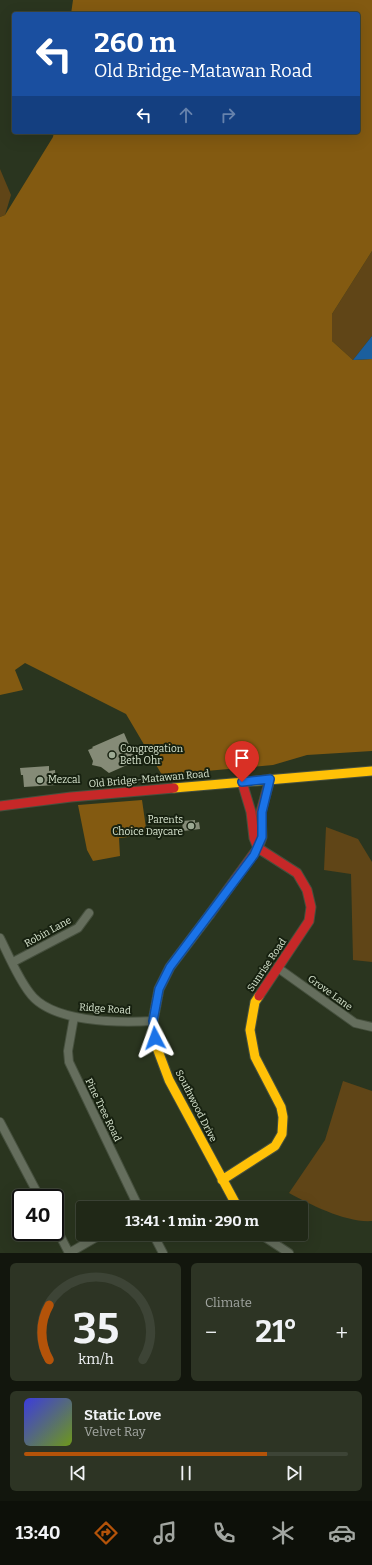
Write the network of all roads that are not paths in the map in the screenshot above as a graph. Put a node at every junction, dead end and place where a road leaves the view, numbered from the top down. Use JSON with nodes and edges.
{"nodes":[{"id":1,"x":372,"y":771,"type":"edge"},
{"id":2,"x":270,"y":779,"type":"junction"},
{"id":3,"x":242,"y":782,"type":"junction"},
{"id":4,"x":0,"y":806,"type":"edge"},
{"id":5,"x":251,"y":812,"type":"junction"},
{"id":6,"x":262,"y":812,"type":"junction"},
{"id":7,"x":258,"y":848,"type":"junction"},
{"id":8,"x":89,"y":913,"type":"dead end"},
{"id":9,"x":0,"y":938,"type":"edge"},
{"id":10,"x":13,"y":962,"type":"junction"},
{"id":11,"x":278,"y":968,"type":"junction"},
{"id":12,"x":74,"y":1017,"type":"junction"},
{"id":13,"x":153,"y":1021,"type":"junction"},
{"id":14,"x":372,"y":1027,"type":"edge"},
{"id":15,"x":0,"y":1122,"type":"edge"},
{"id":16,"x":222,"y":1180,"type":"junction"},
{"id":17,"x":35,"y":1189,"type":"edge"},
{"id":18,"x":136,"y":1201,"type":"edge"},
{"id":19,"x":234,"y":1201,"type":"edge"},
{"id":20,"x":63,"y":1241,"type":"edge"},
{"id":21,"x":90,"y":1241,"type":"edge"},
{"id":22,"x":157,"y":1241,"type":"edge"},
{"id":23,"x":271,"y":1241,"type":"edge"},
{"id":24,"x":69,"y":1253,"type":"edge"},
{"id":25,"x":164,"y":1253,"type":"edge"},
{"id":26,"x":289,"y":1253,"type":"edge"}],
"edges":[{"from":1,"to":2,"type":"street","name":"Old Bridge-Matawan Road"},
{"from":2,"to":3,"type":"street","name":"Old Bridge-Matawan Road"},
{"from":2,"to":6,"type":"street","name":"Southwood Drive"},
{"from":3,"to":4,"type":"street","name":"Old Bridge-Matawan Road"},
{"from":3,"to":5,"type":"street"},
{"from":5,"to":6,"type":"street"},
{"from":5,"to":7,"type":"street"},
{"from":6,"to":7,"type":"street","name":"Southwood Drive"},
{"from":7,"to":11,"type":"street","name":"Sunrise Road"},
{"from":7,"to":13,"type":"street","name":"Southwood Drive"},
{"from":8,"to":10,"type":"street","name":"Robin Lane"},
{"from":9,"to":10,"type":"street","name":"Ridge Road"},
{"from":10,"to":12,"type":"street","name":"Ridge Road"},
{"from":11,"to":14,"type":"street","name":"Grove Lane"},
{"from":11,"to":16,"type":"street","name":"Sunrise Road"},
{"from":12,"to":13,"type":"street","name":"Ridge Road"},
{"from":12,"to":18,"type":"street","name":"Pine Tree Road"},
{"from":13,"to":16,"type":"street","name":"Southwood Drive"},
{"from":15,"to":17,"type":"street"},
{"from":16,"to":19,"type":"street","name":"Southwood Drive"},
{"from":20,"to":24,"type":"street"},
{"from":21,"to":24,"type":"street"},
{"from":22,"to":25,"type":"street"},
{"from":23,"to":26,"type":"street"}]}
